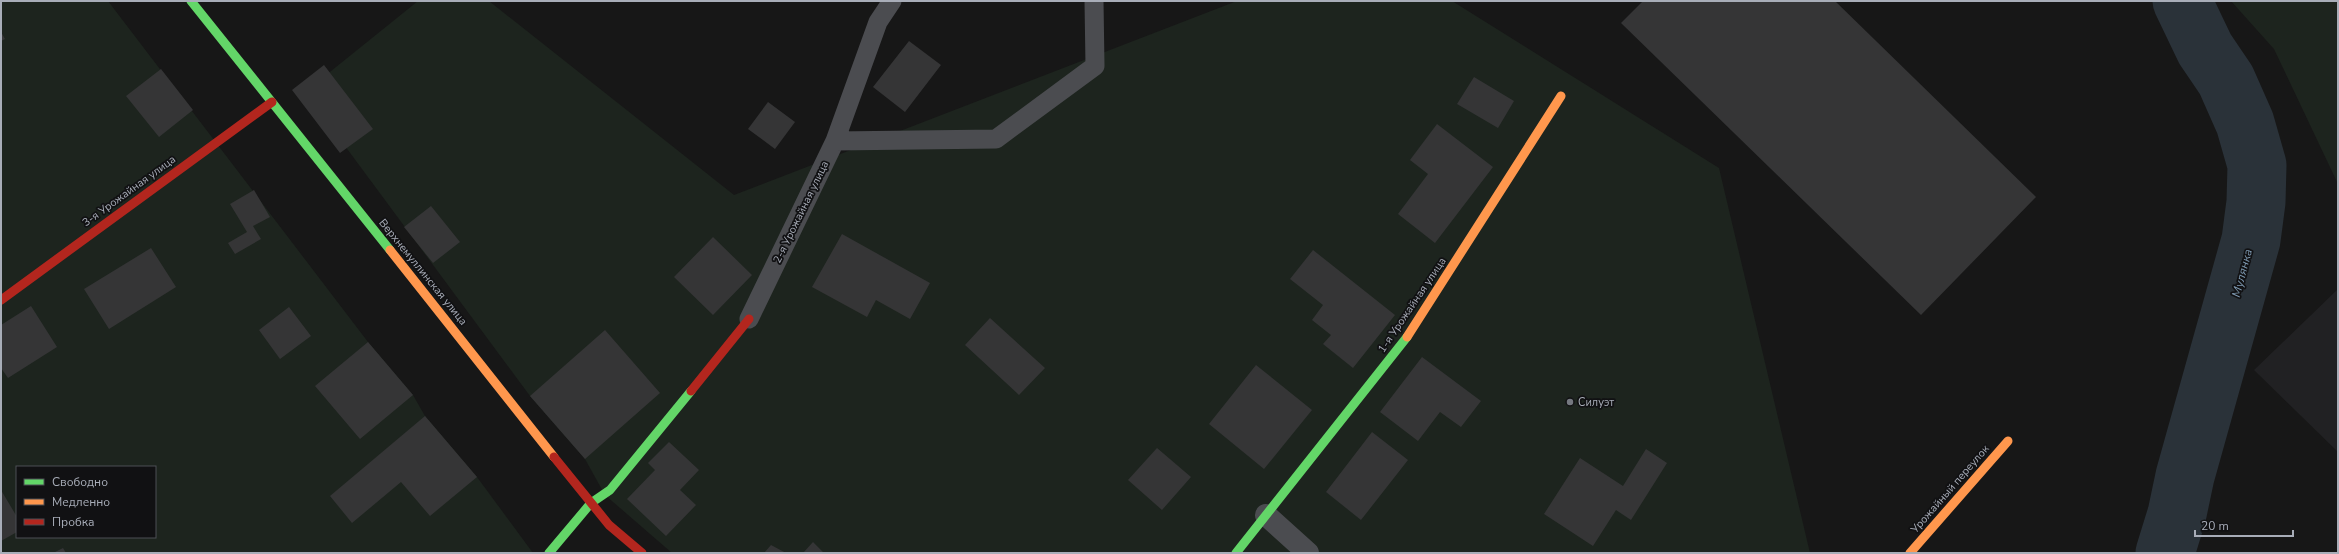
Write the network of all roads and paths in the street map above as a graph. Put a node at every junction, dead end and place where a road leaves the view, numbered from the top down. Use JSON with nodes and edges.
{"nodes":[{"id":1,"x":191,"y":1,"type":"edge"},
{"id":2,"x":892,"y":1,"type":"edge"},
{"id":3,"x":1094,"y":1,"type":"edge"},
{"id":4,"x":1561,"y":96,"type":"dead end"},
{"id":5,"x":272,"y":102,"type":"junction"},
{"id":6,"x":835,"y":141,"type":"junction"},
{"id":7,"x":1,"y":300,"type":"edge"},
{"id":8,"x":749,"y":319,"type":"joint"},
{"id":9,"x":2008,"y":441,"type":"dead end"},
{"id":10,"x":591,"y":502,"type":"junction"},
{"id":11,"x":1266,"y":515,"type":"junction"},
{"id":12,"x":549,"y":553,"type":"edge"},
{"id":13,"x":642,"y":553,"type":"edge"},
{"id":14,"x":1236,"y":553,"type":"edge"},
{"id":15,"x":1308,"y":553,"type":"edge"},
{"id":16,"x":1910,"y":553,"type":"edge"}],
"edges":[{"from":1,"to":5,"type":"street","name":"Верхнемуллинская улица"},
{"from":2,"to":6,"type":"lane","name":"2-я Урожайная улица"},
{"from":3,"to":6,"type":"lane"},
{"from":4,"to":11,"type":"street","name":"1-я Урожайная улица"},
{"from":5,"to":7,"type":"street","name":"3-я Урожайная улица"},
{"from":5,"to":10,"type":"street","name":"Верхнемуллинская улица"},
{"from":6,"to":8,"type":"lane","name":"2-я Урожайная улица"},
{"from":8,"to":10,"type":"street","name":"2-я Урожайная улица"},
{"from":9,"to":16,"type":"street","name":"Урожайный переулок"},
{"from":10,"to":12,"type":"street","name":"2-я Урожайная улица"},
{"from":10,"to":13,"type":"street","name":"Верхнемуллинская улица"},
{"from":11,"to":14,"type":"street","name":"1-я Урожайная улица"},
{"from":11,"to":15,"type":"street"}]}
